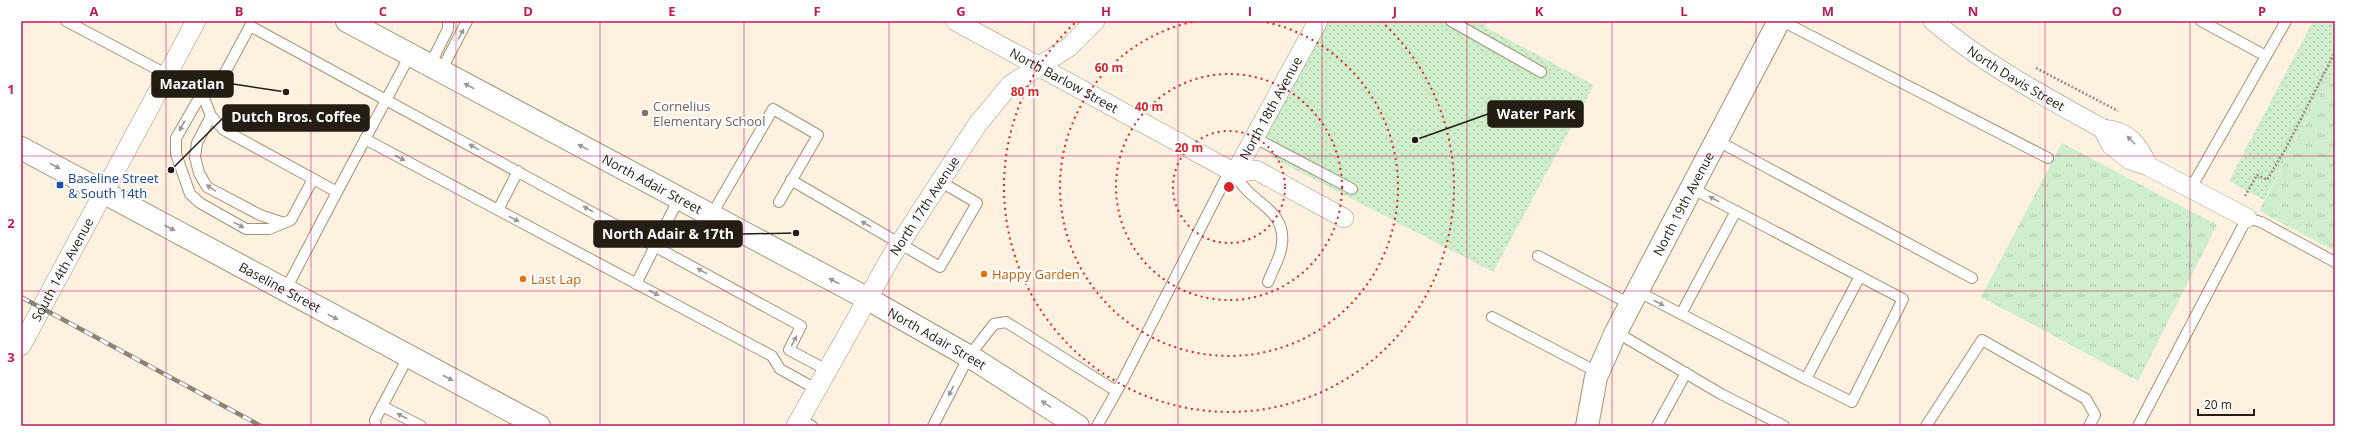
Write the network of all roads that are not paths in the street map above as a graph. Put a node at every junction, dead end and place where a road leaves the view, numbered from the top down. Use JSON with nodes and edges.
{"nodes":[{"id":1,"x":66,"y":21,"type":"edge"},
{"id":2,"x":196,"y":21,"type":"edge"},
{"id":3,"x":347,"y":21,"type":"edge"},
{"id":4,"x":448,"y":21,"type":"edge"},
{"id":5,"x":467,"y":21,"type":"edge"},
{"id":6,"x":955,"y":21,"type":"edge"},
{"id":7,"x":1095,"y":21,"type":"edge"},
{"id":8,"x":1318,"y":21,"type":"edge"},
{"id":9,"x":1451,"y":21,"type":"edge"},
{"id":10,"x":1779,"y":21,"type":"edge"},
{"id":11,"x":1782,"y":21,"type":"edge"},
{"id":12,"x":1933,"y":21,"type":"edge"},
{"id":13,"x":2201,"y":21,"type":"edge"},
{"id":14,"x":2286,"y":21,"type":"edge"},
{"id":15,"x":410,"y":55,"type":"junction"},
{"id":16,"x":2266,"y":56,"type":"junction"},
{"id":17,"x":1038,"y":66,"type":"junction"},
{"id":18,"x":436,"y":68,"type":"junction"},
{"id":19,"x":1541,"y":72,"type":"dead end"},
{"id":20,"x":167,"y":74,"type":"junction"},
{"id":21,"x":202,"y":93,"type":"junction"},
{"id":22,"x":386,"y":99,"type":"junction"},
{"id":23,"x":211,"y":116,"type":"junction"},
{"id":24,"x":1254,"y":138,"type":"junction"},
{"id":25,"x":365,"y":139,"type":"junction"},
{"id":26,"x":1716,"y":140,"type":"junction"},
{"id":27,"x":21,"y":148,"type":"edge"},
{"id":28,"x":2048,"y":158,"type":"dead end"},
{"id":29,"x":518,"y":171,"type":"junction"},
{"id":30,"x":1233,"y":171,"type":"junction"},
{"id":31,"x":313,"y":179,"type":"junction"},
{"id":32,"x":791,"y":180,"type":"junction"},
{"id":33,"x":941,"y":182,"type":"junction"},
{"id":34,"x":1691,"y":188,"type":"junction"},
{"id":35,"x":2191,"y":188,"type":"junction"},
{"id":36,"x":1352,"y":189,"type":"dead end"},
{"id":37,"x":104,"y":192,"type":"junction"},
{"id":38,"x":337,"y":192,"type":"junction"},
{"id":39,"x":679,"y":198,"type":"junction"},
{"id":40,"x":779,"y":202,"type":"dead end"},
{"id":41,"x":498,"y":210,"type":"junction"},
{"id":42,"x":1736,"y":211,"type":"junction"},
{"id":43,"x":2242,"y":215,"type":"junction"},
{"id":44,"x":711,"y":216,"type":"junction"},
{"id":45,"x":1344,"y":218,"type":"dead end"},
{"id":46,"x":284,"y":222,"type":"junction"},
{"id":47,"x":900,"y":244,"type":"junction"},
{"id":48,"x":655,"y":246,"type":"junction"},
{"id":49,"x":1538,"y":256,"type":"dead end"},
{"id":50,"x":2335,"y":262,"type":"edge"},
{"id":51,"x":1860,"y":276,"type":"junction"},
{"id":52,"x":1972,"y":278,"type":"dead end"},
{"id":53,"x":1268,"y":282,"type":"dead end"},
{"id":54,"x":636,"y":284,"type":"junction"},
{"id":55,"x":285,"y":291,"type":"junction"},
{"id":56,"x":1634,"y":298,"type":"junction"},
{"id":57,"x":868,"y":299,"type":"junction"},
{"id":58,"x":1681,"y":314,"type":"junction"},
{"id":59,"x":1492,"y":317,"type":"dead end"},
{"id":60,"x":1616,"y":332,"type":"junction"},
{"id":61,"x":21,"y":346,"type":"edge"},
{"id":62,"x":969,"y":356,"type":"junction"},
{"id":63,"x":408,"y":357,"type":"junction"},
{"id":64,"x":827,"y":370,"type":"junction"},
{"id":65,"x":1686,"y":373,"type":"junction"},
{"id":66,"x":1806,"y":379,"type":"junction"},
{"id":67,"x":1595,"y":380,"type":"junction"},
{"id":68,"x":816,"y":389,"type":"junction"},
{"id":69,"x":1116,"y":391,"type":"junction"},
{"id":70,"x":382,"y":406,"type":"junction"},
{"id":71,"x":803,"y":424,"type":"edge"},
{"id":72,"x":376,"y":426,"type":"edge"},
{"id":73,"x":421,"y":426,"type":"edge"},
{"id":74,"x":539,"y":426,"type":"edge"},
{"id":75,"x":933,"y":426,"type":"edge"},
{"id":76,"x":1078,"y":426,"type":"edge"},
{"id":77,"x":1097,"y":426,"type":"edge"},
{"id":78,"x":1588,"y":426,"type":"edge"},
{"id":79,"x":1657,"y":426,"type":"edge"},
{"id":80,"x":1784,"y":426,"type":"edge"},
{"id":81,"x":1926,"y":426,"type":"edge"},
{"id":82,"x":2089,"y":426,"type":"edge"},
{"id":83,"x":2138,"y":426,"type":"edge"}],
"edges":[{"from":1,"to":20,"type":"lane"},
{"from":2,"to":20,"type":"street","name":"South 14th Avenue"},
{"from":3,"to":15,"type":"main road","name":"North Adair Street"},
{"from":4,"to":18,"type":"lane"},
{"from":18,"to":5,"type":"lane","one_way":true},
{"from":6,"to":17,"type":"street","name":"North Barlow Street"},
{"from":7,"to":17,"type":"street","name":"North 17th Avenue"},
{"from":8,"to":24,"type":"street","name":"North 18th Avenue"},
{"from":9,"to":19,"type":"lane"},
{"from":10,"to":26,"type":"main road","name":"North 19th Avenue"},
{"from":11,"to":28,"type":"lane"},
{"from":12,"to":35,"type":"street","name":"North Davis Street"},
{"from":13,"to":16,"type":"lane"},
{"from":14,"to":16,"type":"lane"},
{"from":15,"to":18,"type":"main road","name":"North Adair Street"},
{"from":15,"to":22,"type":"lane"},
{"from":16,"to":35,"type":"lane"},
{"from":17,"to":30,"type":"street","name":"North Barlow Street"},
{"from":17,"to":33,"type":"street","name":"North 17th Avenue"},
{"from":39,"to":18,"type":"main road","name":"North Adair Street","one_way":true},
{"from":20,"to":21,"type":"lane"},
{"from":20,"to":37,"type":"street","name":"South 14th Avenue"},
{"from":21,"to":22,"type":"lane"},
{"from":21,"to":23,"type":"lane"},
{"from":21,"to":46,"type":"lane","one_way":true},
{"from":22,"to":25,"type":"lane"},
{"from":29,"to":22,"type":"lane","one_way":true},
{"from":23,"to":31,"type":"lane"},
{"from":46,"to":23,"type":"lane","one_way":true},
{"from":24,"to":30,"type":"street","name":"North 18th Avenue"},
{"from":24,"to":36,"type":"lane"},
{"from":25,"to":38,"type":"lane"},
{"from":25,"to":41,"type":"lane","one_way":true},
{"from":26,"to":34,"type":"main road","name":"North 19th Avenue"},
{"from":26,"to":52,"type":"lane"},
{"from":27,"to":37,"type":"main road","name":"Baseline Street","one_way":true},
{"from":29,"to":41,"type":"lane"},
{"from":48,"to":29,"type":"lane","one_way":true},
{"from":30,"to":45,"type":"street","name":"North 18th Avenue"},
{"from":30,"to":53,"type":"lane"},
{"from":30,"to":69,"type":"lane"},
{"from":31,"to":38,"type":"lane"},
{"from":31,"to":46,"type":"lane"},
{"from":32,"to":40,"type":"lane"},
{"from":32,"to":44,"type":"lane"},
{"from":47,"to":32,"type":"lane","one_way":true},
{"from":33,"to":47,"type":"street","name":"North 17th Avenue"},
{"from":33,"to":47,"type":"lane"},
{"from":42,"to":34,"type":"lane","one_way":true},
{"from":34,"to":56,"type":"main road","name":"North 19th Avenue"},
{"from":35,"to":43,"type":"street","name":"North Davis Street"},
{"from":37,"to":55,"type":"main road","name":"Baseline Street","one_way":true},
{"from":37,"to":61,"type":"street","name":"South 14th Avenue"},
{"from":38,"to":55,"type":"lane"},
{"from":39,"to":44,"type":"main road","name":"North Adair Street"},
{"from":39,"to":48,"type":"lane"},
{"from":41,"to":54,"type":"lane","one_way":true},
{"from":42,"to":51,"type":"lane"},
{"from":42,"to":58,"type":"lane"},
{"from":43,"to":50,"type":"lane"},
{"from":43,"to":83,"type":"lane"},
{"from":57,"to":44,"type":"main road","name":"North Adair Street","one_way":true},
{"from":47,"to":57,"type":"street","name":"North 17th Avenue"},
{"from":48,"to":54,"type":"lane"},
{"from":64,"to":48,"type":"lane","one_way":true},
{"from":49,"to":56,"type":"lane"},
{"from":51,"to":66,"type":"lane"},
{"from":51,"to":66,"type":"lane"},
{"from":54,"to":68,"type":"lane","one_way":true},
{"from":55,"to":63,"type":"main road","name":"Baseline Street","one_way":true},
{"from":56,"to":58,"type":"lane","one_way":true},
{"from":56,"to":60,"type":"main road","name":"North 19th Avenue"},
{"from":57,"to":62,"type":"main road","name":"North Adair Street"},
{"from":57,"to":64,"type":"street","name":"North 17th Avenue"},
{"from":58,"to":66,"type":"lane"},
{"from":59,"to":67,"type":"lane"},
{"from":60,"to":65,"type":"lane"},
{"from":60,"to":67,"type":"main road","name":"North 19th Avenue"},
{"from":62,"to":69,"type":"lane"},
{"from":62,"to":75,"type":"lane","one_way":true},
{"from":76,"to":62,"type":"main road","name":"North Adair Street","one_way":true},
{"from":63,"to":70,"type":"lane"},
{"from":63,"to":74,"type":"main road","name":"Baseline Street","one_way":true},
{"from":64,"to":68,"type":"street","name":"North 17th Avenue"},
{"from":65,"to":79,"type":"lane"},
{"from":65,"to":80,"type":"lane"},
{"from":67,"to":78,"type":"main road","name":"North 19th Avenue"},
{"from":68,"to":71,"type":"street","name":"North 17th Avenue"},
{"from":69,"to":77,"type":"lane"},
{"from":70,"to":72,"type":"lane"},
{"from":73,"to":70,"type":"lane","one_way":true},
{"from":81,"to":82,"type":"lane"}]}
